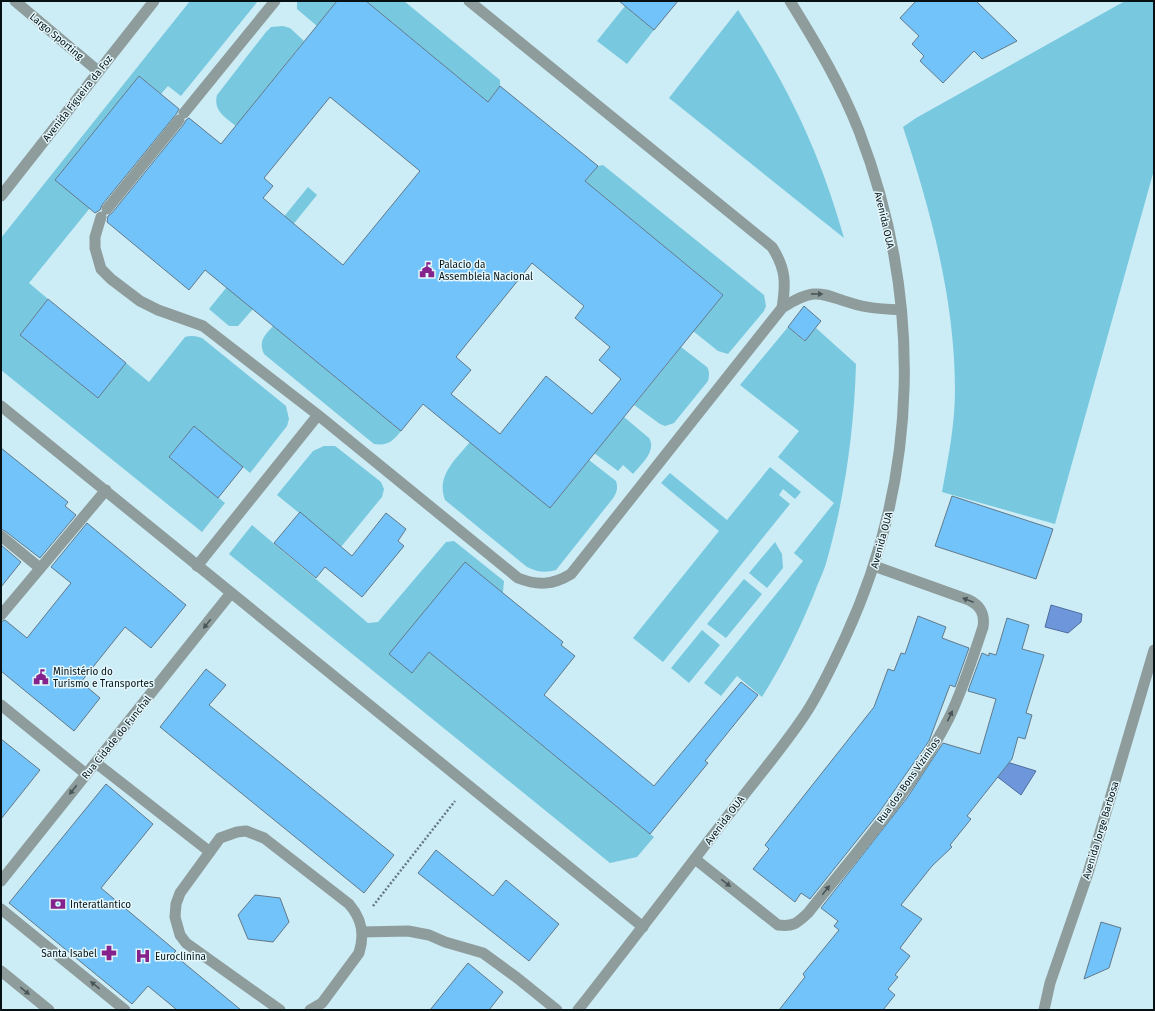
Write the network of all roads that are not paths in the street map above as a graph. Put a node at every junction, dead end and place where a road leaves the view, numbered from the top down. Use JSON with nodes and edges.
{"nodes":[{"id":1,"x":15,"y":1,"type":"edge"},
{"id":2,"x":154,"y":1,"type":"edge"},
{"id":3,"x":275,"y":1,"type":"edge"},
{"id":4,"x":469,"y":1,"type":"edge"},
{"id":5,"x":790,"y":1,"type":"edge"},
{"id":6,"x":98,"y":71,"type":"junction"},
{"id":7,"x":1,"y":196,"type":"edge"},
{"id":8,"x":782,"y":308,"type":"junction"},
{"id":9,"x":901,"y":310,"type":"junction"},
{"id":10,"x":1,"y":406,"type":"edge"},
{"id":11,"x":318,"y":415,"type":"junction"},
{"id":12,"x":106,"y":490,"type":"junction"},
{"id":13,"x":1,"y":536,"type":"edge"},
{"id":14,"x":197,"y":566,"type":"junction"},
{"id":15,"x":874,"y":566,"type":"junction"},
{"id":16,"x":40,"y":568,"type":"junction"},
{"id":17,"x":231,"y":593,"type":"junction"},
{"id":18,"x":1,"y":615,"type":"edge"},
{"id":19,"x":1154,"y":650,"type":"edge"},
{"id":20,"x":1,"y":706,"type":"edge"},
{"id":21,"x":96,"y":763,"type":"junction"},
{"id":22,"x":86,"y":774,"type":"junction"},
{"id":23,"x":210,"y":852,"type":"junction"},
{"id":24,"x":695,"y":859,"type":"junction"},
{"id":25,"x":1,"y":881,"type":"edge"},
{"id":26,"x":1,"y":909,"type":"edge"},
{"id":27,"x":361,"y":927,"type":"junction"},
{"id":28,"x":643,"y":927,"type":"junction"},
{"id":29,"x":1,"y":971,"type":"edge"},
{"id":30,"x":49,"y":1010,"type":"edge"},
{"id":31,"x":125,"y":1010,"type":"edge"},
{"id":32,"x":280,"y":1010,"type":"edge"},
{"id":33,"x":310,"y":1010,"type":"edge"},
{"id":34,"x":557,"y":1010,"type":"edge"},
{"id":35,"x":578,"y":1010,"type":"edge"},
{"id":36,"x":1044,"y":1010,"type":"edge"}],
"edges":[{"from":1,"to":6,"type":"street","name":"Largo Sporting"},
{"from":2,"to":6,"type":"street","name":"Avenida Figueira da Foz"},
{"from":3,"to":11,"type":"street"},
{"from":4,"to":8,"type":"street"},
{"from":5,"to":9,"type":"street","name":"Avenida OUA"},
{"from":6,"to":7,"type":"street","name":"Avenida Figueira da Foz"},
{"from":8,"to":9,"type":"street","one_way":true},
{"from":8,"to":11,"type":"street"},
{"from":9,"to":15,"type":"street","name":"Avenida OUA"},
{"from":10,"to":12,"type":"street"},
{"from":11,"to":14,"type":"street"},
{"from":12,"to":14,"type":"street"},
{"from":12,"to":16,"type":"street"},
{"from":13,"to":16,"type":"street"},
{"from":14,"to":17,"type":"street"},
{"from":15,"to":24,"type":"street","name":"Avenida OUA"},
{"from":24,"to":15,"type":"street","name":"Rua dos Bons Vizinhos","one_way":true},
{"from":16,"to":18,"type":"street"},
{"from":17,"to":21,"type":"street","name":"Rua Cidade do Funchal","one_way":true},
{"from":17,"to":28,"type":"street"},
{"from":19,"to":36,"type":"street","name":"Avenida Jorge Barbosa"},
{"from":20,"to":22,"type":"street"},
{"from":21,"to":22,"type":"street","name":"Rua Cidade do Funchal"},
{"from":21,"to":23,"type":"street"},
{"from":22,"to":25,"type":"street","name":"Rua Cidade do Funchal","one_way":true},
{"from":23,"to":27,"type":"street"},
{"from":23,"to":32,"type":"street"},
{"from":24,"to":28,"type":"street","name":"Avenida OUA"},
{"from":31,"to":26,"type":"street","one_way":true},
{"from":27,"to":33,"type":"street"},
{"from":27,"to":34,"type":"street"},
{"from":28,"to":35,"type":"street","name":"Avenida OUA"},
{"from":29,"to":30,"type":"street","one_way":true}]}
